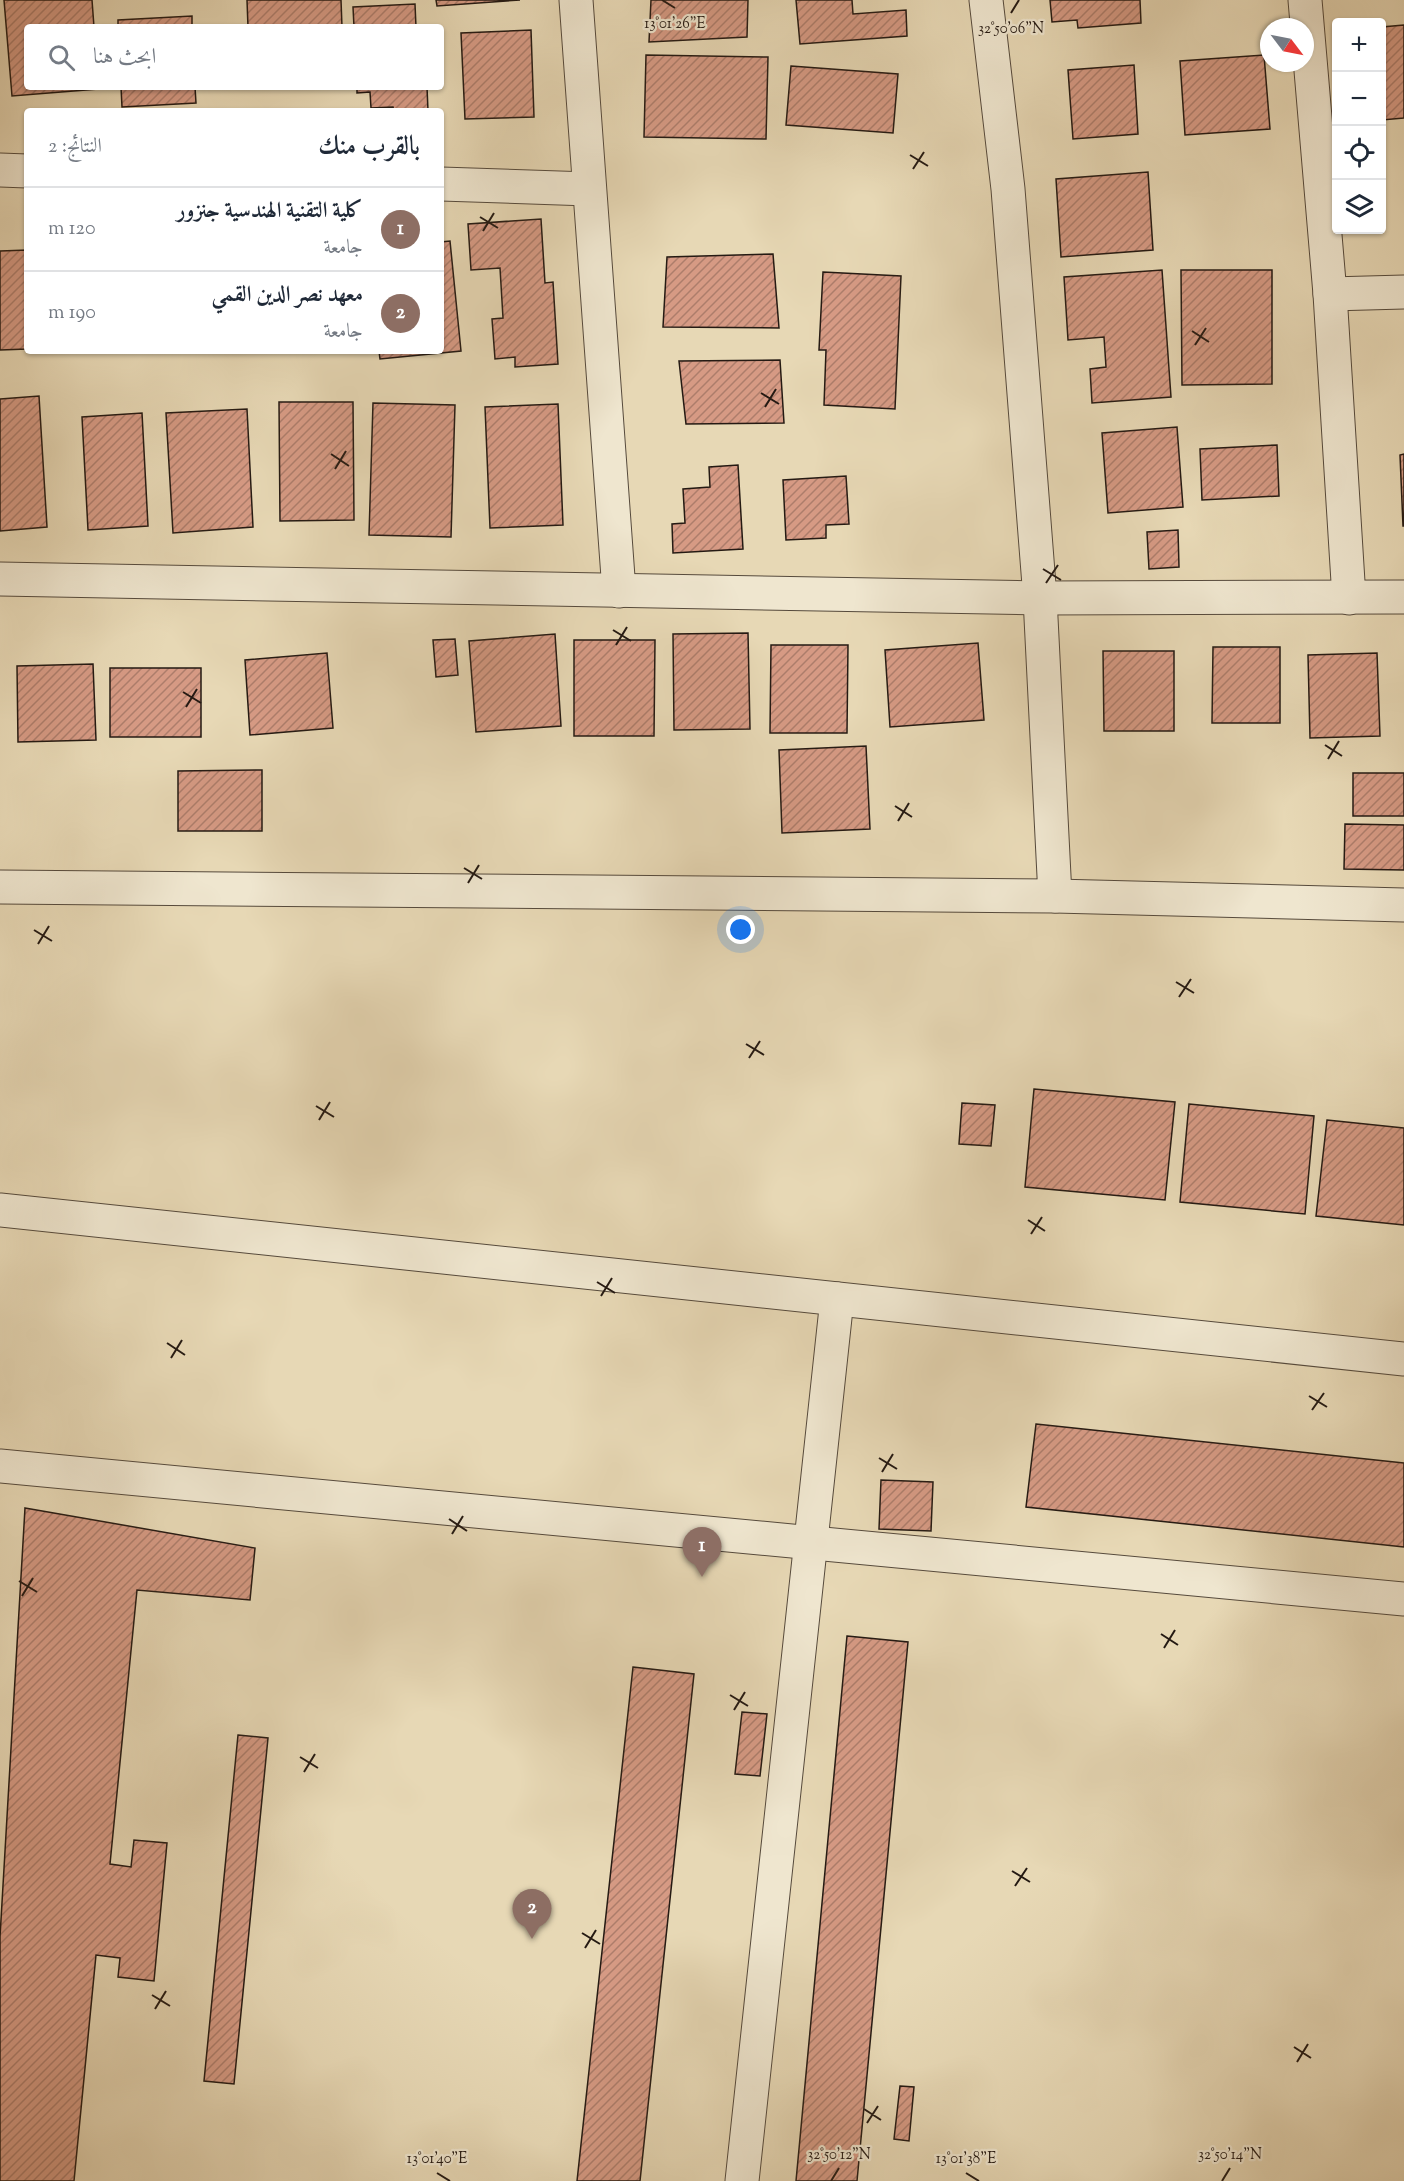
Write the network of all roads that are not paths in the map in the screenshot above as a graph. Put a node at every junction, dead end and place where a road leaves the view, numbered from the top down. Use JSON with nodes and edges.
{"nodes":[{"id":1,"x":576,"y":0,"type":"edge"},
{"id":2,"x":986,"y":0,"type":"edge"},
{"id":3,"x":1305,"y":0,"type":"edge"},
{"id":4,"x":0,"y":170,"type":"edge"},
{"id":5,"x":24,"y":171,"type":"edge"},
{"id":6,"x":444,"y":184,"type":"edge"},
{"id":7,"x":589,"y":189,"type":"junction"},
{"id":8,"x":1404,"y":292,"type":"edge"},
{"id":9,"x":1329,"y":294,"type":"junction"},
{"id":10,"x":0,"y":579,"type":"edge"},
{"id":11,"x":619,"y":591,"type":"junction"},
{"id":12,"x":1404,"y":597,"type":"edge"},
{"id":13,"x":1040,"y":598,"type":"junction"},
{"id":14,"x":1349,"y":598,"type":"junction"},
{"id":15,"x":0,"y":887,"type":"edge"},
{"id":16,"x":1055,"y":896,"type":"junction"},
{"id":17,"x":1404,"y":905,"type":"edge"},
{"id":18,"x":0,"y":1210,"type":"edge"},
{"id":19,"x":837,"y":1299,"type":"junction"},
{"id":20,"x":1404,"y":1359,"type":"edge"},
{"id":21,"x":0,"y":1466,"type":"edge"},
{"id":22,"x":811,"y":1542,"type":"junction"},
{"id":23,"x":1404,"y":1599,"type":"edge"},
{"id":24,"x":742,"y":2181,"type":"edge"}],
"edges":[{"from":1,"to":7,"type":"street"},
{"from":2,"to":13,"type":"street"},
{"from":3,"to":9,"type":"street"},
{"from":4,"to":5,"type":"street"},
{"from":6,"to":7,"type":"street"},
{"from":7,"to":11,"type":"street"},
{"from":8,"to":9,"type":"street"},
{"from":9,"to":14,"type":"street"},
{"from":10,"to":11,"type":"street"},
{"from":11,"to":13,"type":"street"},
{"from":12,"to":14,"type":"street"},
{"from":13,"to":14,"type":"street"},
{"from":13,"to":16,"type":"street"},
{"from":15,"to":16,"type":"street"},
{"from":16,"to":17,"type":"street"},
{"from":18,"to":19,"type":"street"},
{"from":19,"to":20,"type":"street"},
{"from":19,"to":22,"type":"street"},
{"from":21,"to":22,"type":"street"},
{"from":22,"to":23,"type":"street"},
{"from":22,"to":24,"type":"street"}]}
